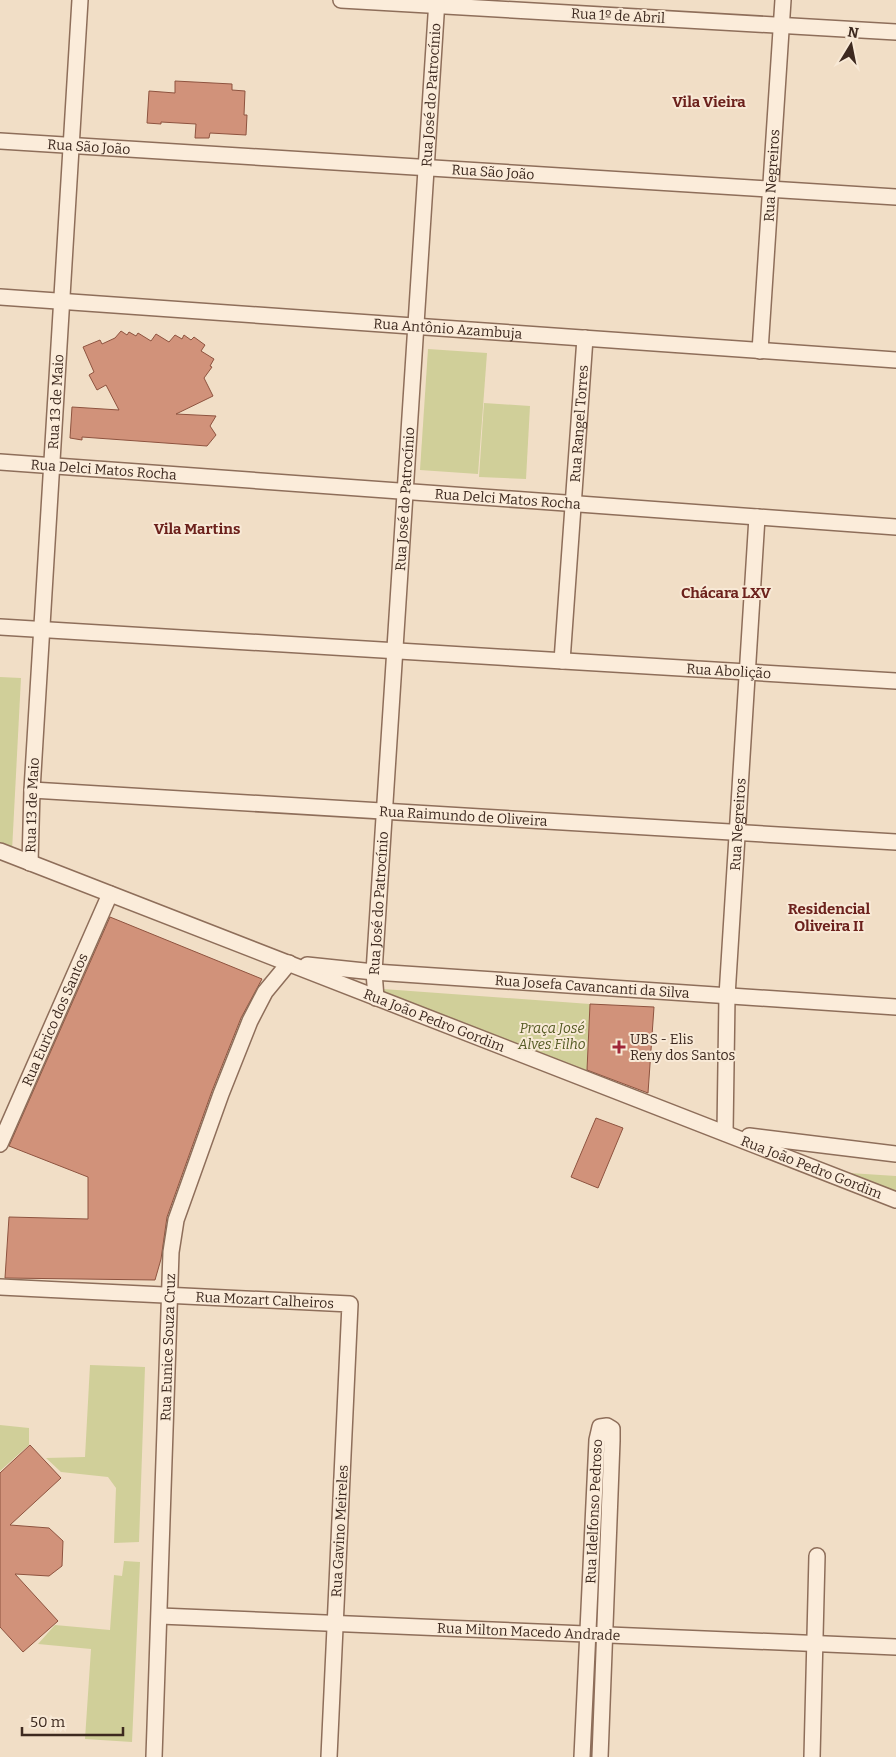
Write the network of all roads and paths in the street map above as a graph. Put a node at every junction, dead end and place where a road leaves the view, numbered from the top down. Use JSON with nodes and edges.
{"nodes":[{"id":1,"x":80,"y":0,"type":"edge"},
{"id":2,"x":340,"y":0,"type":"edge"},
{"id":3,"x":783,"y":0,"type":"edge"},
{"id":4,"x":437,"y":3,"type":"edge"},
{"id":5,"x":782,"y":26,"type":"junction"},
{"id":6,"x":896,"y":32,"type":"edge"},
{"id":7,"x":0,"y":140,"type":"edge"},
{"id":8,"x":71,"y":145,"type":"junction"},
{"id":9,"x":426,"y":168,"type":"junction"},
{"id":10,"x":771,"y":189,"type":"junction"},
{"id":11,"x":896,"y":197,"type":"edge"},
{"id":12,"x":0,"y":297,"type":"edge"},
{"id":13,"x":62,"y":301,"type":"junction"},
{"id":14,"x":416,"y":326,"type":"junction"},
{"id":15,"x":585,"y":338,"type":"junction"},
{"id":16,"x":760,"y":350,"type":"junction"},
{"id":17,"x":896,"y":360,"type":"edge"},
{"id":18,"x":0,"y":462,"type":"edge"},
{"id":19,"x":52,"y":466,"type":"junction"},
{"id":20,"x":405,"y":492,"type":"junction"},
{"id":21,"x":574,"y":504,"type":"junction"},
{"id":22,"x":757,"y":517,"type":"junction"},
{"id":23,"x":896,"y":527,"type":"edge"},
{"id":24,"x":0,"y":626,"type":"edge"},
{"id":25,"x":41,"y":629,"type":"junction"},
{"id":26,"x":395,"y":650,"type":"junction"},
{"id":27,"x":562,"y":660,"type":"junction"},
{"id":28,"x":748,"y":672,"type":"junction"},
{"id":29,"x":896,"y":680,"type":"edge"},
{"id":30,"x":32,"y":790,"type":"junction"},
{"id":31,"x":384,"y":811,"type":"junction"},
{"id":32,"x":738,"y":833,"type":"junction"},
{"id":33,"x":896,"y":842,"type":"edge"},
{"id":34,"x":0,"y":851,"type":"edge"},
{"id":35,"x":30,"y":863,"type":"junction"},
{"id":36,"x":110,"y":894,"type":"junction"},
{"id":37,"x":288,"y":963,"type":"junction"},
{"id":38,"x":374,"y":972,"type":"junction"},
{"id":39,"x":728,"y":996,"type":"junction"},
{"id":40,"x":376,"y":998,"type":"junction"},
{"id":41,"x":896,"y":1007,"type":"edge"},
{"id":42,"x":725,"y":1133,"type":"junction"},
{"id":43,"x":0,"y":1144,"type":"edge"},
{"id":44,"x":896,"y":1154,"type":"edge"},
{"id":45,"x":896,"y":1200,"type":"edge"},
{"id":46,"x":0,"y":1287,"type":"edge"},
{"id":47,"x":170,"y":1295,"type":"junction"},
{"id":48,"x":350,"y":1304,"type":"joint"},
{"id":49,"x":817,"y":1556,"type":"dead end"},
{"id":50,"x":160,"y":1616,"type":"junction"},
{"id":51,"x":335,"y":1624,"type":"junction"},
{"id":52,"x":588,"y":1634,"type":"junction"},
{"id":53,"x":605,"y":1635,"type":"junction"},
{"id":54,"x":816,"y":1644,"type":"junction"},
{"id":55,"x":896,"y":1648,"type":"edge"},
{"id":56,"x":154,"y":1757,"type":"edge"},
{"id":57,"x":329,"y":1757,"type":"edge"},
{"id":58,"x":582,"y":1757,"type":"edge"},
{"id":59,"x":600,"y":1757,"type":"edge"},
{"id":60,"x":812,"y":1757,"type":"edge"}],
"edges":[{"from":1,"to":8,"type":"street","name":"Rua 13 de Maio"},
{"from":2,"to":4,"type":"street","name":"Rua 1º de Abril"},
{"from":3,"to":5,"type":"street","name":"Rua Negreiros"},
{"from":4,"to":5,"type":"street","name":"Rua 1º de Abril"},
{"from":4,"to":9,"type":"street","name":"Rua José do Patrocínio"},
{"from":5,"to":6,"type":"street","name":"Rua 1º de Abril"},
{"from":5,"to":10,"type":"street","name":"Rua Negreiros"},
{"from":7,"to":8,"type":"street","name":"Rua São João"},
{"from":8,"to":9,"type":"street","name":"Rua São João"},
{"from":8,"to":13,"type":"street","name":"Rua 13 de Maio"},
{"from":9,"to":10,"type":"street","name":"Rua São João"},
{"from":9,"to":14,"type":"street","name":"Rua José do Patrocínio"},
{"from":10,"to":11,"type":"street","name":"Rua São João"},
{"from":10,"to":16,"type":"street","name":"Rua Negreiros"},
{"from":12,"to":13,"type":"street","name":"Rua Antônio Azambuja"},
{"from":13,"to":14,"type":"street","name":"Rua Antônio Azambuja"},
{"from":13,"to":19,"type":"street","name":"Rua 13 de Maio"},
{"from":14,"to":15,"type":"street","name":"Rua Antônio Azambuja"},
{"from":14,"to":20,"type":"street","name":"Rua José do Patrocínio"},
{"from":15,"to":16,"type":"street","name":"Rua Antônio Azambuja"},
{"from":15,"to":21,"type":"street","name":"Rua Rangel Torres"},
{"from":16,"to":17,"type":"street","name":"Rua Antônio Azambuja"},
{"from":18,"to":19,"type":"street","name":"Rua Delci Matos Rocha"},
{"from":19,"to":20,"type":"street","name":"Rua Delci Matos Rocha"},
{"from":19,"to":25,"type":"street","name":"Rua 13 de Maio"},
{"from":20,"to":21,"type":"street","name":"Rua Delci Matos Rocha"},
{"from":20,"to":26,"type":"street","name":"Rua José do Patrocínio"},
{"from":21,"to":22,"type":"street","name":"Rua Delci Matos Rocha"},
{"from":21,"to":27,"type":"street","name":"Rua Rangel Torres"},
{"from":22,"to":23,"type":"street","name":"Rua Delci Matos Rocha"},
{"from":22,"to":28,"type":"street","name":"Rua Negreiros"},
{"from":24,"to":25,"type":"street","name":"Rua Abolição"},
{"from":25,"to":26,"type":"street","name":"Rua Abolição"},
{"from":25,"to":30,"type":"street","name":"Rua 13 de Maio"},
{"from":26,"to":27,"type":"street","name":"Rua Abolição"},
{"from":26,"to":31,"type":"street","name":"Rua José do Patrocínio"},
{"from":27,"to":28,"type":"street","name":"Rua Abolição"},
{"from":28,"to":29,"type":"street","name":"Rua Abolição"},
{"from":28,"to":32,"type":"street","name":"Rua Negreiros"},
{"from":30,"to":31,"type":"street","name":"Rua Raimundo de Oliveira"},
{"from":30,"to":35,"type":"street","name":"Rua 13 de Maio"},
{"from":31,"to":32,"type":"street","name":"Rua Raimundo de Oliveira"},
{"from":31,"to":38,"type":"street","name":"Rua José do Patrocínio"},
{"from":32,"to":33,"type":"street","name":"Rua Raimundo de Oliveira"},
{"from":32,"to":39,"type":"street","name":"Rua Negreiros"},
{"from":34,"to":35,"type":"street","name":"Rua João Pedro Gordim"},
{"from":35,"to":36,"type":"street","name":"Rua João Pedro Gordim"},
{"from":36,"to":37,"type":"street","name":"Rua João Pedro Gordim"},
{"from":36,"to":43,"type":"street","name":"Rua Eurico dos Santos"},
{"from":37,"to":38,"type":"street","name":"Rua Josefa Cavancanti da Silva"},
{"from":37,"to":40,"type":"street","name":"Rua João Pedro Gordim"},
{"from":37,"to":47,"type":"street","name":"Rua Eunice Souza Cruz"},
{"from":38,"to":39,"type":"street","name":"Rua Josefa Cavancanti da Silva"},
{"from":38,"to":40,"type":"street","name":"Rua José do Patrocínio"},
{"from":39,"to":41,"type":"street","name":"Rua Josefa Cavancanti da Silva"},
{"from":39,"to":42,"type":"street","name":"Rua Negreiros"},
{"from":40,"to":42,"type":"street","name":"Rua João Pedro Gordim"},
{"from":42,"to":44,"type":"street"},
{"from":42,"to":45,"type":"street","name":"Rua João Pedro Gordim"},
{"from":46,"to":47,"type":"street","name":"Rua Mozart Calheiros"},
{"from":47,"to":48,"type":"street","name":"Rua Mozart Calheiros"},
{"from":47,"to":50,"type":"street","name":"Rua Eunice Souza Cruz"},
{"from":48,"to":51,"type":"street","name":"Rua Gavino Meireles"},
{"from":49,"to":54,"type":"street"},
{"from":50,"to":51,"type":"street","name":"Rua Milton Macedo Andrade"},
{"from":50,"to":56,"type":"street","name":"Rua Eunice Souza Cruz"},
{"from":51,"to":52,"type":"street","name":"Rua Milton Macedo Andrade"},
{"from":51,"to":57,"type":"street","name":"Rua Gavino Meireles"},
{"from":52,"to":53,"type":"street","name":"Rua Milton Macedo Andrade"},
{"from":52,"to":53,"type":"street","name":"Rua Idelfonso Pedroso"},
{"from":52,"to":58,"type":"street","name":"Rua Idelfonso Pedroso"},
{"from":53,"to":54,"type":"street","name":"Rua Milton Macedo Andrade"},
{"from":53,"to":59,"type":"street","name":"Rua Idelfonso Pedroso"},
{"from":54,"to":55,"type":"street","name":"Rua Milton Macedo Andrade"},
{"from":54,"to":60,"type":"street"}]}
